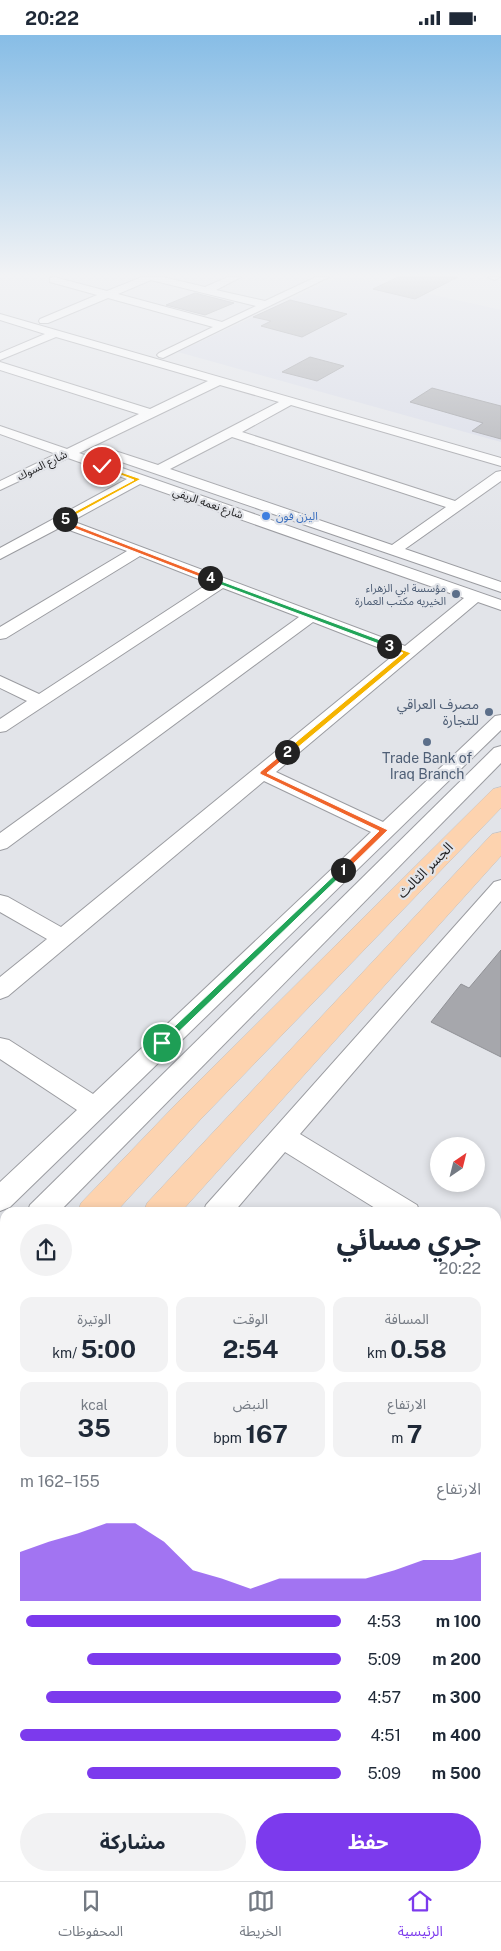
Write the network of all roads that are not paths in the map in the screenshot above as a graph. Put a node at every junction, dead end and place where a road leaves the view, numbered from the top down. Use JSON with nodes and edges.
{"nodes":[{"id":1,"x":161,"y":363,"type":"edge"},
{"id":2,"x":189,"y":363,"type":"edge"},
{"id":3,"x":0,"y":366,"type":"edge"},
{"id":4,"x":220,"y":380,"type":"junction"},
{"id":5,"x":290,"y":401,"type":"junction"},
{"id":6,"x":320,"y":405,"type":"junction"},
{"id":7,"x":152,"y":414,"type":"junction"},
{"id":8,"x":0,"y":430,"type":"edge"},
{"id":9,"x":230,"y":432,"type":"junction"},
{"id":10,"x":66,"y":438,"type":"dead end"},
{"id":11,"x":85,"y":444,"type":"junction"},
{"id":12,"x":501,"y":452,"type":"edge"},
{"id":13,"x":66,"y":453,"type":"junction"},
{"id":14,"x":501,"y":462,"type":"edge"},
{"id":15,"x":158,"y":470,"type":"junction"},
{"id":16,"x":501,"y":475,"type":"edge"},
{"id":17,"x":138,"y":479,"type":"junction"},
{"id":18,"x":0,"y":486,"type":"edge"},
{"id":19,"x":457,"y":506,"type":"junction"},
{"id":20,"x":60,"y":521,"type":"junction"},
{"id":21,"x":394,"y":550,"type":"junction"},
{"id":22,"x":138,"y":551,"type":"junction"},
{"id":23,"x":0,"y":554,"type":"edge"},
{"id":24,"x":220,"y":583,"type":"junction"},
{"id":25,"x":485,"y":583,"type":"junction"},
{"id":26,"x":501,"y":587,"type":"edge"},
{"id":27,"x":501,"y":605,"type":"edge"},
{"id":28,"x":311,"y":616,"type":"junction"},
{"id":29,"x":0,"y":634,"type":"edge"},
{"id":30,"x":408,"y":653,"type":"junction"},
{"id":31,"x":0,"y":681,"type":"edge"},
{"id":32,"x":40,"y":701,"type":"junction"},
{"id":33,"x":501,"y":720,"type":"edge"},
{"id":34,"x":0,"y":727,"type":"edge"},
{"id":35,"x":501,"y":753,"type":"edge"},
{"id":36,"x":262,"y":773,"type":"junction"},
{"id":37,"x":501,"y":794,"type":"edge"},
{"id":38,"x":384,"y":830,"type":"junction"},
{"id":39,"x":501,"y":840,"type":"edge"},
{"id":40,"x":0,"y":843,"type":"edge"},
{"id":41,"x":501,"y":887,"type":"edge"},
{"id":42,"x":0,"y":902,"type":"edge"},
{"id":43,"x":62,"y":939,"type":"junction"},
{"id":44,"x":0,"y":990,"type":"edge"},
{"id":45,"x":162,"y":1043,"type":"junction"},
{"id":46,"x":0,"y":1047,"type":"edge"},
{"id":47,"x":191,"y":1060,"type":"junction"},
{"id":48,"x":94,"y":1108,"type":"junction"},
{"id":49,"x":283,"y":1137,"type":"junction"},
{"id":50,"x":0,"y":1199,"type":"edge"},
{"id":51,"x":46,"y":1207,"type":"edge"},
{"id":52,"x":99,"y":1207,"type":"edge"},
{"id":53,"x":164,"y":1207,"type":"edge"},
{"id":54,"x":221,"y":1207,"type":"edge"},
{"id":55,"x":397,"y":1207,"type":"edge"}],
"edges":[{"from":1,"to":4,"type":"street"},
{"from":2,"to":6,"type":"street"},
{"from":3,"to":7,"type":"street"},
{"from":4,"to":5,"type":"street"},
{"from":4,"to":7,"type":"street","name":"شارع السوك"},
{"from":5,"to":6,"type":"street"},
{"from":5,"to":9,"type":"street"},
{"from":6,"to":12,"type":"street"},
{"from":6,"to":14,"type":"street"},
{"from":7,"to":11,"type":"street","name":"شارع السوك"},
{"from":8,"to":13,"type":"street","name":"شارع نعمه الريفي"},
{"from":9,"to":15,"type":"street"},
{"from":9,"to":19,"type":"street"},
{"from":10,"to":11,"type":"street","name":"شارع نعمه الريفي"},
{"from":11,"to":13,"type":"street","name":"شارع السوك"},
{"from":11,"to":15,"type":"street","name":"شارع نعمه الريفي"},
{"from":13,"to":17,"type":"street","name":"شارع نعمه الريفي"},
{"from":13,"to":18,"type":"street","name":"شارع السوك"},
{"from":15,"to":21,"type":"street","name":"شارع نعمه الريفي"},
{"from":16,"to":19,"type":"street"},
{"from":17,"to":20,"type":"street"},
{"from":17,"to":25,"type":"street","name":"شارع نعمه الريفي"},
{"from":19,"to":21,"type":"street"},
{"from":20,"to":22,"type":"street"},
{"from":20,"to":23,"type":"street"},
{"from":21,"to":25,"type":"street","name":"شارع نعمه الريفي"},
{"from":22,"to":24,"type":"street"},
{"from":22,"to":29,"type":"street"},
{"from":24,"to":28,"type":"street"},
{"from":24,"to":32,"type":"street"},
{"from":25,"to":26,"type":"street","name":"شارع نعمه الريفي"},
{"from":25,"to":27,"type":"street","name":"شارع نعمه الريفي"},
{"from":25,"to":30,"type":"street"},
{"from":28,"to":30,"type":"street"},
{"from":28,"to":40,"type":"street"},
{"from":30,"to":36,"type":"street"},
{"from":31,"to":32,"type":"street"},
{"from":32,"to":34,"type":"street"},
{"from":33,"to":38,"type":"street"},
{"from":35,"to":47,"type":"street"},
{"from":36,"to":38,"type":"street"},
{"from":36,"to":43,"type":"street"},
{"from":37,"to":52,"type":"main road","name":"الجسر الثالث"},
{"from":38,"to":45,"type":"street"},
{"from":39,"to":53,"type":"main road"},
{"from":41,"to":49,"type":"street"},
{"from":42,"to":43,"type":"street"},
{"from":43,"to":44,"type":"street"},
{"from":45,"to":47,"type":"street"},
{"from":45,"to":48,"type":"street"},
{"from":46,"to":48,"type":"street"},
{"from":47,"to":51,"type":"street"},
{"from":48,"to":50,"type":"street"},
{"from":49,"to":54,"type":"street"},
{"from":49,"to":55,"type":"street"}]}
